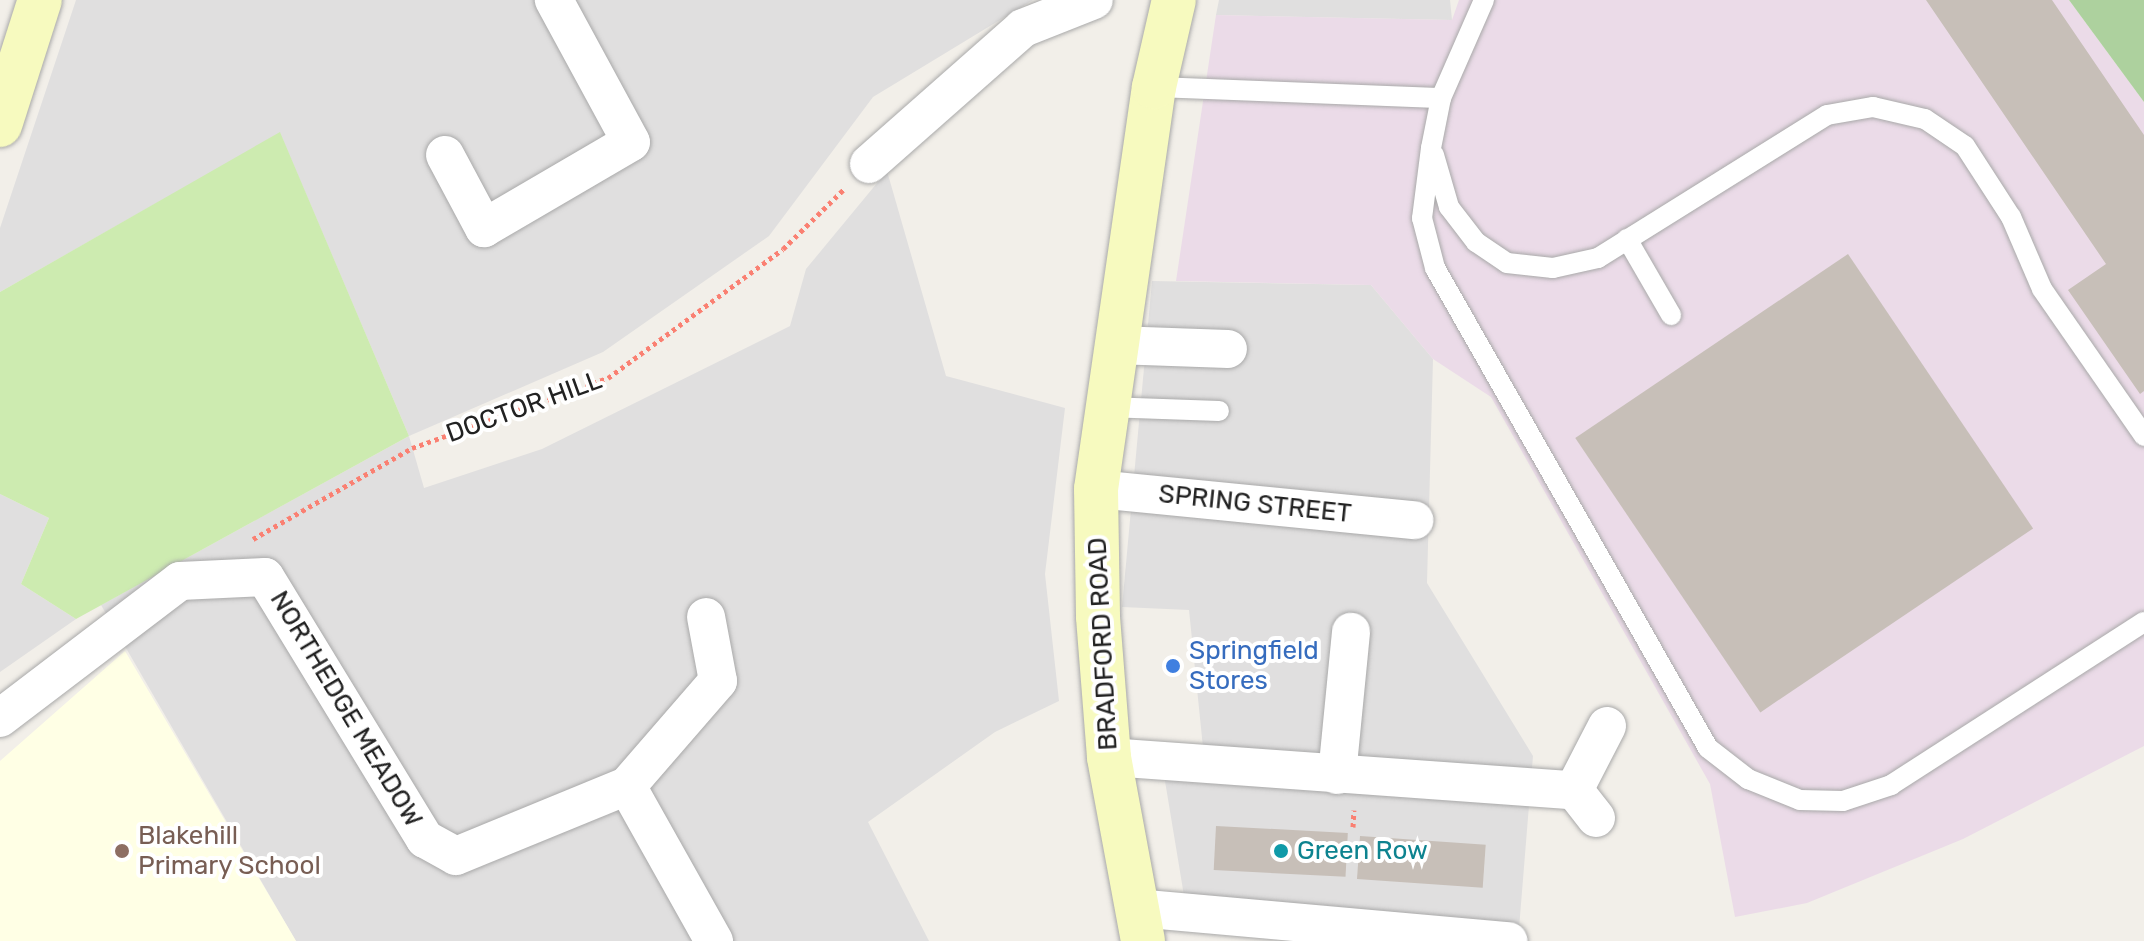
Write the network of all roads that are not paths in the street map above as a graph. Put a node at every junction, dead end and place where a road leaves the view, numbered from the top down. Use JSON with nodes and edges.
{"nodes":[{"id":1,"x":40,"y":0,"type":"edge"},
{"id":2,"x":554,"y":0,"type":"edge"},
{"id":3,"x":1094,"y":0,"type":"edge"},
{"id":4,"x":1174,"y":0,"type":"edge"},
{"id":5,"x":1484,"y":0,"type":"edge"},
{"id":6,"x":1154,"y":87,"type":"junction"},
{"id":7,"x":1441,"y":98,"type":"junction"},
{"id":8,"x":0,"y":125,"type":"edge"},
{"id":9,"x":1431,"y":148,"type":"junction"},
{"id":10,"x":445,"y":155,"type":"dead end"},
{"id":11,"x":869,"y":164,"type":"road end"},
{"id":12,"x":1627,"y":239,"type":"junction"},
{"id":13,"x":1671,"y":315,"type":"dead end"},
{"id":14,"x":1115,"y":345,"type":"junction"},
{"id":15,"x":1228,"y":349,"type":"dead end"},
{"id":16,"x":1106,"y":407,"type":"junction"},
{"id":17,"x":1219,"y":411,"type":"dead end"},
{"id":18,"x":2144,"y":436,"type":"edge"},
{"id":19,"x":1096,"y":489,"type":"junction"},
{"id":20,"x":1414,"y":520,"type":"dead end"},
{"id":21,"x":706,"y":617,"type":"dead end"},
{"id":22,"x":2144,"y":622,"type":"edge"},
{"id":23,"x":1351,"y":632,"type":"dead end"},
{"id":24,"x":0,"y":718,"type":"edge"},
{"id":25,"x":1607,"y":726,"type":"dead end"},
{"id":26,"x":1109,"y":757,"type":"junction"},
{"id":27,"x":1337,"y":775,"type":"junction"},
{"id":28,"x":627,"y":786,"type":"junction"},
{"id":29,"x":1140,"y":924,"type":"edge"},
{"id":30,"x":714,"y":941,"type":"edge"},
{"id":31,"x":1509,"y":941,"type":"edge"}],
"edges":[{"from":1,"to":8,"type":"street"},
{"from":2,"to":10,"type":"street"},
{"from":3,"to":11,"type":"street"},
{"from":4,"to":6,"type":"street","name":"BRADFORD ROAD"},
{"from":5,"to":7,"type":"lane"},
{"from":6,"to":7,"type":"lane"},
{"from":6,"to":14,"type":"street","name":"BRADFORD ROAD"},
{"from":7,"to":9,"type":"lane"},
{"from":9,"to":12,"type":"lane"},
{"from":9,"to":22,"type":"lane"},
{"from":12,"to":13,"type":"lane"},
{"from":12,"to":18,"type":"lane"},
{"from":14,"to":15,"type":"street"},
{"from":14,"to":16,"type":"street","name":"BRADFORD ROAD"},
{"from":16,"to":17,"type":"lane"},
{"from":16,"to":19,"type":"street","name":"BRADFORD ROAD"},
{"from":19,"to":20,"type":"street","name":"SPRING STREET"},
{"from":19,"to":26,"type":"street","name":"BRADFORD ROAD"},
{"from":21,"to":28,"type":"street","name":"NORTHEDGE MEADOW"},
{"from":23,"to":27,"type":"street"},
{"from":24,"to":28,"type":"street","name":"NORTHEDGE MEADOW"},
{"from":25,"to":27,"type":"street"},
{"from":26,"to":27,"type":"street"},
{"from":26,"to":29,"type":"street","name":"BRADFORD ROAD"},
{"from":28,"to":30,"type":"street"},
{"from":29,"to":31,"type":"street"}]}
